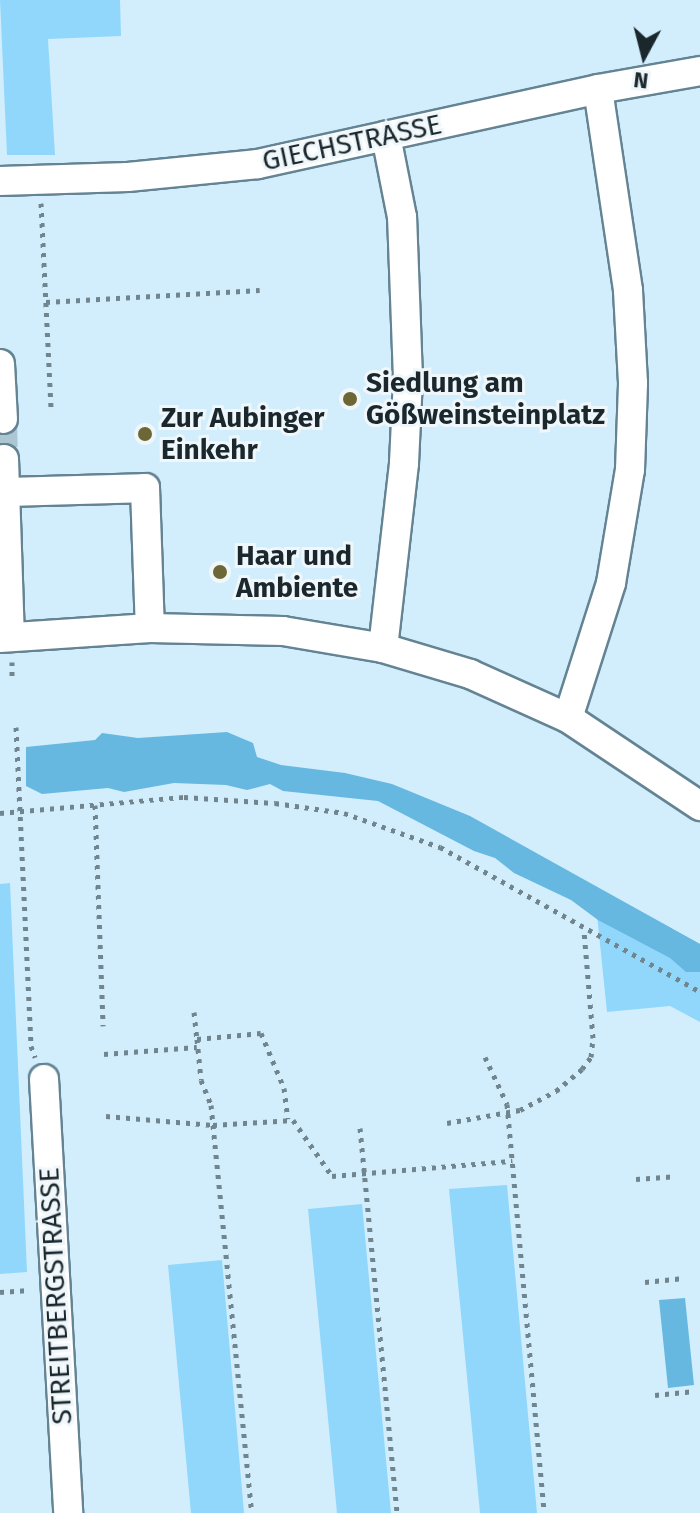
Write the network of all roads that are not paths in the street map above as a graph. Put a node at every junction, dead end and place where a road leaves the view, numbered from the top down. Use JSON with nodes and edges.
{"nodes":[{"id":1,"x":700,"y":71,"type":"edge"},
{"id":2,"x":598,"y":89,"type":"junction"},
{"id":3,"x":386,"y":136,"type":"junction"},
{"id":4,"x":0,"y":181,"type":"edge"},
{"id":5,"x":0,"y":364,"type":"edge"},
{"id":6,"x":2,"y":409,"type":"edge"},
{"id":7,"x":4,"y":459,"type":"dead end"},
{"id":8,"x":5,"y":492,"type":"junction"},
{"id":9,"x":150,"y":628,"type":"junction"},
{"id":10,"x":5,"y":637,"type":"edge"},
{"id":11,"x":383,"y":648,"type":"junction"},
{"id":12,"x":568,"y":718,"type":"junction"},
{"id":13,"x":700,"y":806,"type":"edge"},
{"id":14,"x":44,"y":1079,"type":"dead end"},
{"id":15,"x":68,"y":1513,"type":"edge"}],
"edges":[{"from":1,"to":2,"type":"street","name":"GIECHSTRASSE"},
{"from":2,"to":3,"type":"street","name":"GIECHSTRASSE"},
{"from":2,"to":12,"type":"street"},
{"from":3,"to":4,"type":"street","name":"GIECHSTRASSE"},
{"from":3,"to":11,"type":"street"},
{"from":5,"to":6,"type":"street"},
{"from":7,"to":8,"type":"street"},
{"from":8,"to":9,"type":"street"},
{"from":8,"to":10,"type":"street"},
{"from":9,"to":10,"type":"street"},
{"from":9,"to":11,"type":"street"},
{"from":11,"to":12,"type":"street"},
{"from":12,"to":13,"type":"street"},
{"from":14,"to":15,"type":"street","name":"STREITBERGSTRASSE"}]}
